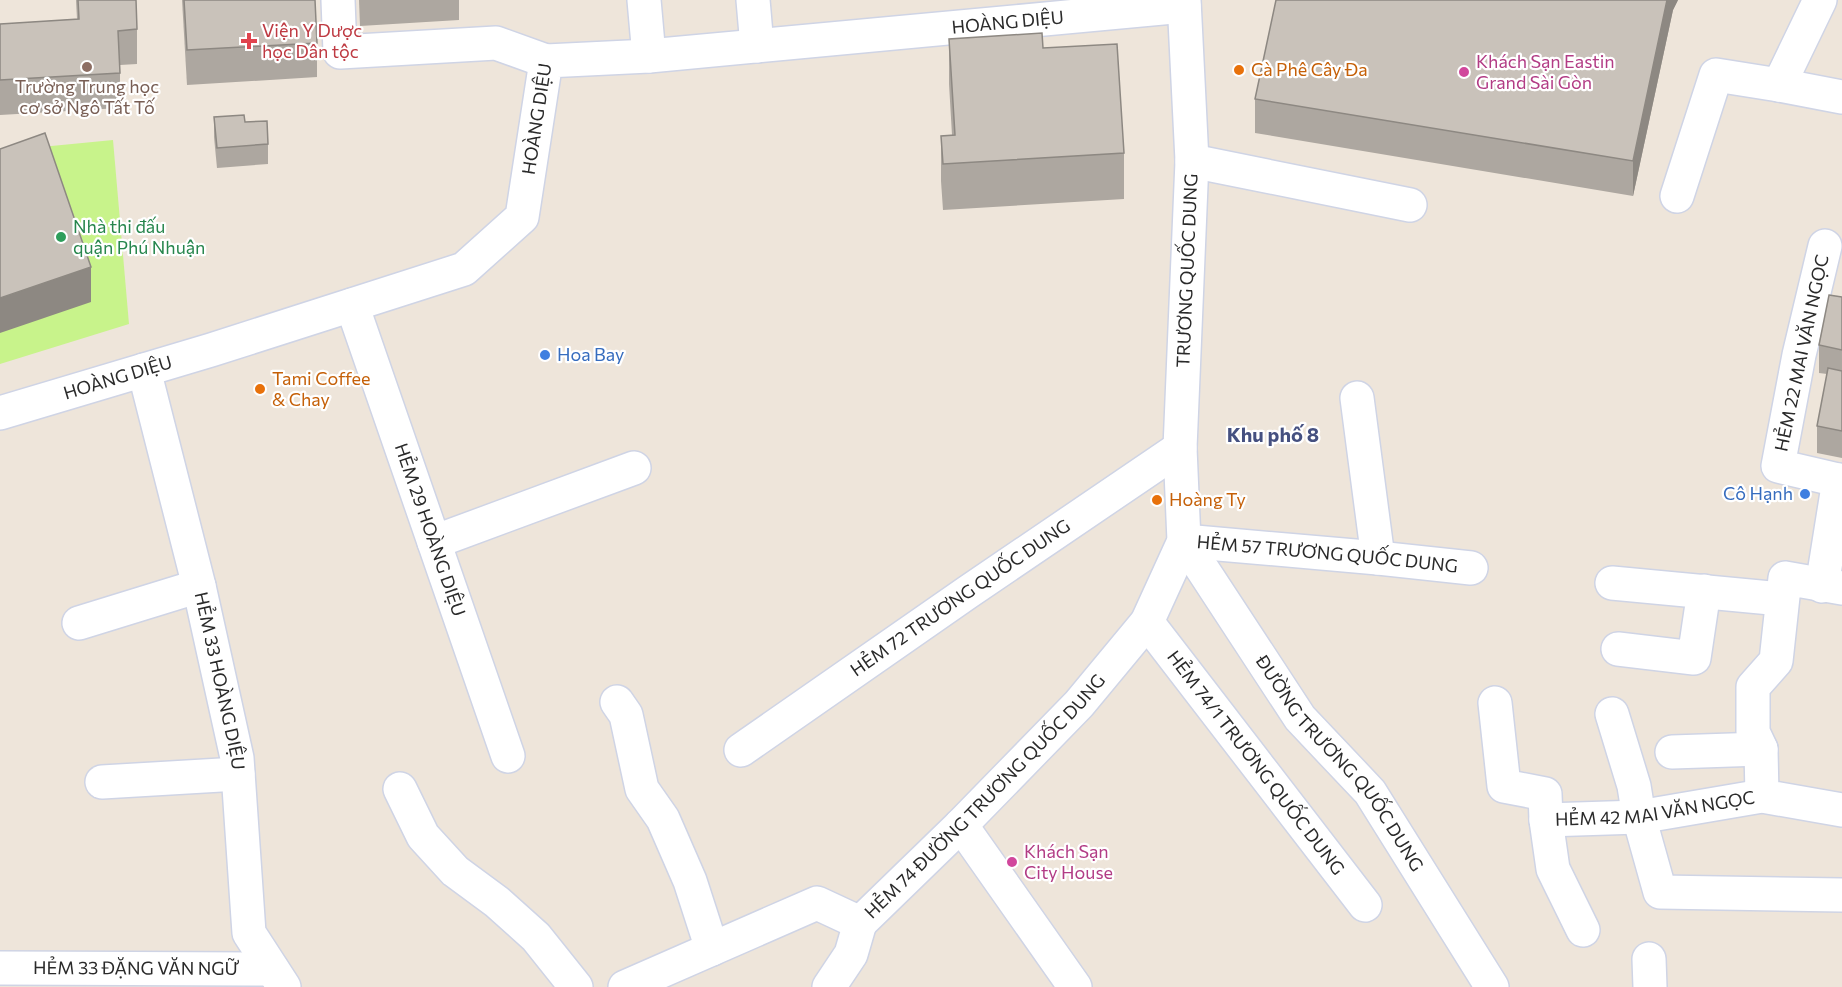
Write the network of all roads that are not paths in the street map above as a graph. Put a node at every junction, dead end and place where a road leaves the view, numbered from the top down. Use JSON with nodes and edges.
{"nodes":[{"id":1,"x":338,"y":0,"type":"edge"},
{"id":2,"x":644,"y":0,"type":"edge"},
{"id":3,"x":753,"y":0,"type":"edge"},
{"id":4,"x":1820,"y":0,"type":"edge"},
{"id":5,"x":1184,"y":3,"type":"edge"},
{"id":6,"x":757,"y":46,"type":"junction"},
{"id":7,"x":649,"y":56,"type":"junction"},
{"id":8,"x":546,"y":61,"type":"junction"},
{"id":9,"x":1779,"y":85,"type":"junction"},
{"id":10,"x":1842,"y":97,"type":"edge"},
{"id":11,"x":1192,"y":161,"type":"junction"},
{"id":12,"x":1677,"y":196,"type":"dead end"},
{"id":13,"x":1410,"y":205,"type":"dead end"},
{"id":14,"x":1825,"y":246,"type":"dead end"},
{"id":15,"x":352,"y":305,"type":"junction"},
{"id":16,"x":144,"y":370,"type":"junction"},
{"id":17,"x":1357,"y":398,"type":"dead end"},
{"id":18,"x":0,"y":413,"type":"edge"},
{"id":19,"x":1180,"y":448,"type":"junction"},
{"id":20,"x":634,"y":468,"type":"dead end"},
{"id":21,"x":1840,"y":481,"type":"edge"},
{"id":22,"x":1184,"y":541,"type":"junction"},
{"id":23,"x":434,"y":542,"type":"junction"},
{"id":24,"x":1378,"y":558,"type":"junction"},
{"id":25,"x":1471,"y":568,"type":"dead end"},
{"id":26,"x":1612,"y":583,"type":"dead end"},
{"id":27,"x":199,"y":586,"type":"junction"},
{"id":28,"x":1832,"y":587,"type":"edge"},
{"id":29,"x":1704,"y":591,"type":"junction"},
{"id":30,"x":1782,"y":599,"type":"junction"},
{"id":31,"x":1147,"y":622,"type":"junction"},
{"id":32,"x":80,"y":623,"type":"dead end"},
{"id":33,"x":1618,"y":649,"type":"dead end"},
{"id":34,"x":617,"y":702,"type":"dead end"},
{"id":35,"x":1495,"y":703,"type":"dead end"},
{"id":36,"x":1612,"y":714,"type":"dead end"},
{"id":37,"x":1761,"y":749,"type":"junction"},
{"id":38,"x":741,"y":750,"type":"dead end"},
{"id":39,"x":1672,"y":752,"type":"dead end"},
{"id":40,"x":508,"y":756,"type":"dead end"},
{"id":41,"x":238,"y":774,"type":"junction"},
{"id":42,"x":102,"y":782,"type":"dead end"},
{"id":43,"x":400,"y":789,"type":"dead end"},
{"id":44,"x":1762,"y":796,"type":"junction"},
{"id":45,"x":1842,"y":810,"type":"edge"},
{"id":46,"x":1640,"y":817,"type":"junction"},
{"id":47,"x":1546,"y":820,"type":"junction"},
{"id":48,"x":961,"y":825,"type":"junction"},
{"id":49,"x":1842,"y":895,"type":"edge"},
{"id":50,"x":1365,"y":905,"type":"dead end"},
{"id":51,"x":860,"y":923,"type":"junction"},
{"id":52,"x":1583,"y":930,"type":"dead end"},
{"id":53,"x":712,"y":949,"type":"junction"},
{"id":54,"x":0,"y":968,"type":"edge"},
{"id":55,"x":278,"y":978,"type":"edge"},
{"id":56,"x":576,"y":987,"type":"edge"},
{"id":57,"x":625,"y":987,"type":"edge"},
{"id":58,"x":829,"y":987,"type":"edge"},
{"id":59,"x":1075,"y":987,"type":"edge"},
{"id":60,"x":1492,"y":987,"type":"edge"}],
"edges":[{"from":1,"to":8,"type":"street"},
{"from":2,"to":7,"type":"street"},
{"from":3,"to":6,"type":"street"},
{"from":4,"to":9,"type":"street"},
{"from":5,"to":6,"type":"street","name":"HOÀNG DIỆU"},
{"from":5,"to":11,"type":"street","name":"TRƯƠNG QUỐC DUNG"},
{"from":6,"to":7,"type":"street","name":"HOÀNG DIỆU"},
{"from":7,"to":8,"type":"street","name":"HOÀNG DIỆU"},
{"from":8,"to":15,"type":"street","name":"HOÀNG DIỆU"},
{"from":9,"to":10,"type":"street"},
{"from":9,"to":12,"type":"street"},
{"from":11,"to":13,"type":"street"},
{"from":11,"to":19,"type":"street","name":"TRƯƠNG QUỐC DUNG"},
{"from":14,"to":21,"type":"street","name":"HẺM 22 MAI VĂN NGỌC"},
{"from":15,"to":16,"type":"street","name":"HOÀNG DIỆU"},
{"from":15,"to":23,"type":"street","name":"HẺM 29 HOÀNG DIỆU"},
{"from":16,"to":18,"type":"street","name":"HOÀNG DIỆU"},
{"from":16,"to":27,"type":"street","name":"HẺM 33 HOÀNG DIỆU"},
{"from":17,"to":24,"type":"street"},
{"from":19,"to":22,"type":"street","name":"TRƯƠNG QUỐC DUNG"},
{"from":19,"to":38,"type":"street","name":"HẺM 72 TRƯƠNG QUỐC DUNG"},
{"from":20,"to":23,"type":"street"},
{"from":21,"to":28,"type":"street"},
{"from":22,"to":24,"type":"street","name":"HẺM 57 TRƯƠNG QUỐC DUNG"},
{"from":22,"to":31,"type":"street","name":"HẺM 74 ĐƯỜNG TRƯƠNG QUỐC DUNG"},
{"from":22,"to":60,"type":"street","name":"ĐƯỜNG TRƯƠNG QUỐC DUNG"},
{"from":23,"to":40,"type":"street","name":"HẺM 29 HOÀNG DIỆU"},
{"from":24,"to":25,"type":"street","name":"HẺM 57 TRƯƠNG QUỐC DUNG"},
{"from":26,"to":29,"type":"street"},
{"from":27,"to":32,"type":"street"},
{"from":27,"to":41,"type":"street","name":"HẺM 33 HOÀNG DIỆU"},
{"from":28,"to":30,"type":"street"},
{"from":29,"to":30,"type":"street"},
{"from":29,"to":33,"type":"street"},
{"from":30,"to":37,"type":"street"},
{"from":31,"to":48,"type":"street","name":"HẺM 74 ĐƯỜNG TRƯƠNG QUỐC DUNG"},
{"from":31,"to":50,"type":"street","name":"HẺM 74/1 TRƯƠNG QUỐC DUNG"},
{"from":34,"to":53,"type":"street"},
{"from":35,"to":47,"type":"street","name":"HẺM 42 MAI VĂN NGỌC"},
{"from":36,"to":46,"type":"street"},
{"from":37,"to":39,"type":"street"},
{"from":37,"to":44,"type":"street"},
{"from":41,"to":42,"type":"street"},
{"from":41,"to":55,"type":"street","name":"HẺM 33 HOÀNG DIỆU"},
{"from":43,"to":56,"type":"street"},
{"from":44,"to":45,"type":"street","name":"HẺM 42 MAI VĂN NGỌC"},
{"from":44,"to":46,"type":"street","name":"HẺM 42 MAI VĂN NGỌC"},
{"from":46,"to":47,"type":"street","name":"HẺM 42 MAI VĂN NGỌC"},
{"from":46,"to":49,"type":"street"},
{"from":47,"to":52,"type":"street"},
{"from":48,"to":51,"type":"street","name":"HẺM 74 ĐƯỜNG TRƯƠNG QUỐC DUNG"},
{"from":48,"to":59,"type":"street"},
{"from":51,"to":53,"type":"street","name":"HẺM 74 ĐƯỜNG TRƯƠNG QUỐC DUNG"},
{"from":51,"to":58,"type":"street"},
{"from":53,"to":57,"type":"street","name":"HẺM 74 ĐƯỜNG TRƯƠNG QUỐC DUNG"},
{"from":54,"to":55,"type":"street","name":"HẺM 33 ĐẶNG VĂN NGỮ"}]}
